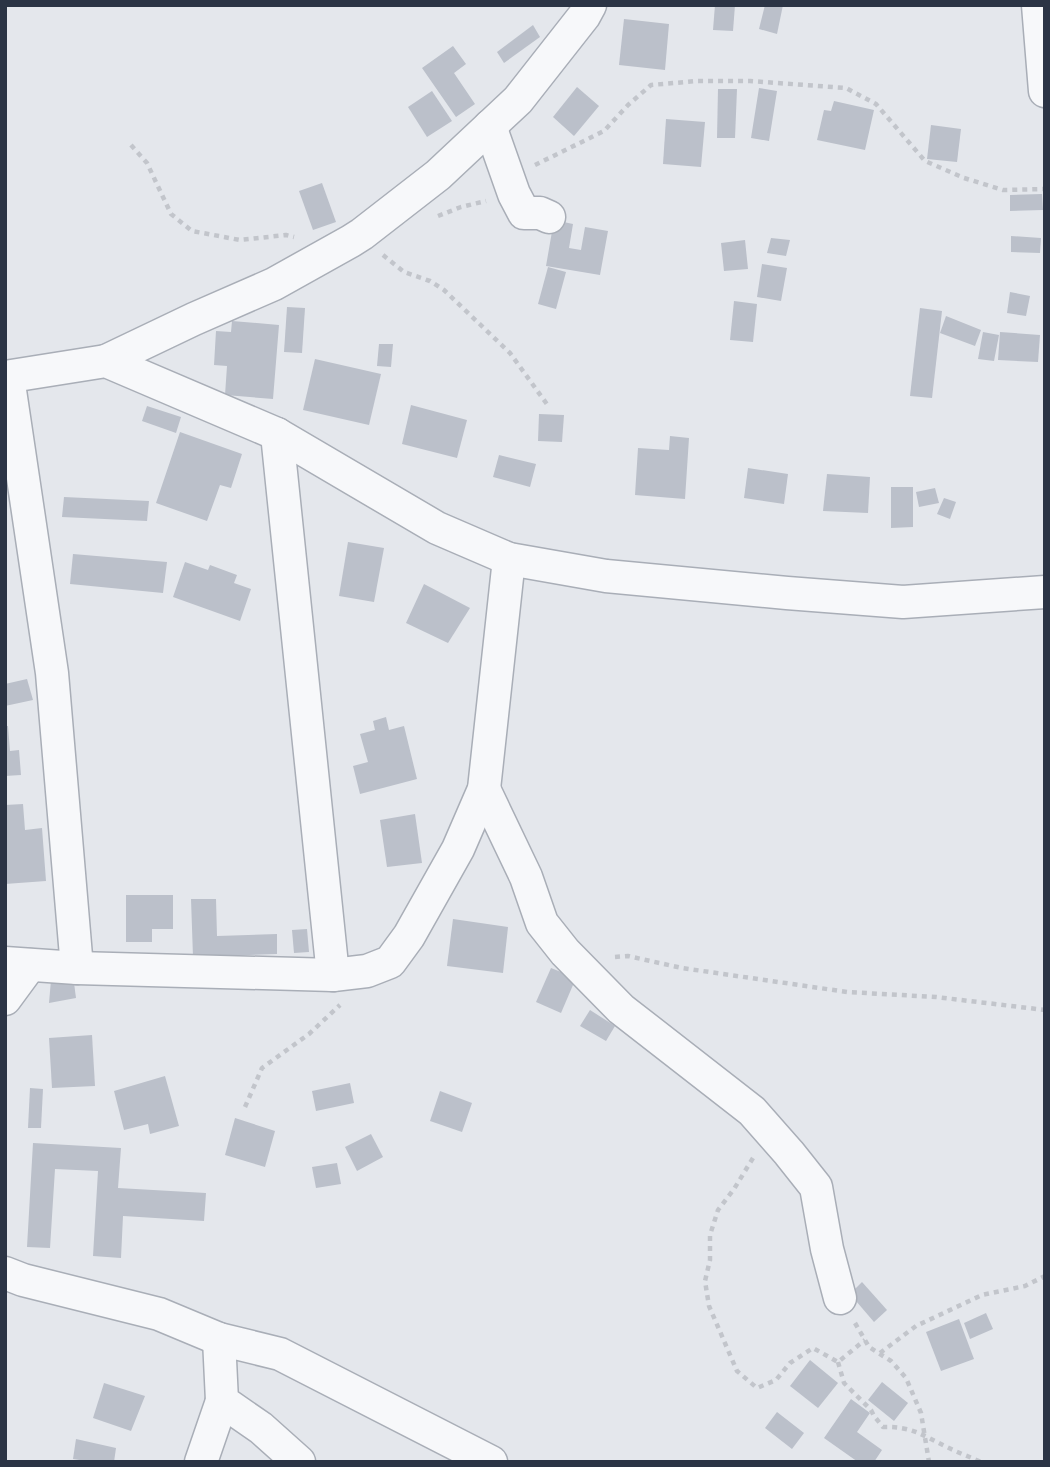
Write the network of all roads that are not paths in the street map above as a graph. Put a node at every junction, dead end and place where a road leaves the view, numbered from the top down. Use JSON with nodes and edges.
{"nodes":[{"id":1,"x":590,"y":5,"type":"edge"},
{"id":2,"x":1038,"y":5,"type":"edge"},
{"id":3,"x":1045,"y":91,"type":"edge"},
{"id":4,"x":490,"y":126,"type":"junction"},
{"id":5,"x":549,"y":217,"type":"dead end"},
{"id":6,"x":106,"y":361,"type":"junction"},
{"id":7,"x":7,"y":377,"type":"edge"},
{"id":8,"x":277,"y":434,"type":"junction"},
{"id":9,"x":509,"y":559,"type":"junction"},
{"id":10,"x":1045,"y":592,"type":"edge"},
{"id":11,"x":484,"y":789,"type":"junction"},
{"id":12,"x":17,"y":964,"type":"edge"},
{"id":13,"x":77,"y":968,"type":"junction"},
{"id":14,"x":333,"y":975,"type":"junction"},
{"id":15,"x":5,"y":999,"type":"edge"},
{"id":16,"x":5,"y":1273,"type":"edge"},
{"id":17,"x":840,"y":1298,"type":"road end"},
{"id":18,"x":219,"y":1339,"type":"junction"},
{"id":19,"x":222,"y":1401,"type":"junction"},
{"id":20,"x":201,"y":1462,"type":"edge"},
{"id":21,"x":299,"y":1462,"type":"edge"},
{"id":22,"x":491,"y":1462,"type":"edge"}],
"edges":[{"from":1,"to":4,"type":"street"},
{"from":2,"to":3,"type":"street"},
{"from":4,"to":5,"type":"street"},
{"from":4,"to":6,"type":"street"},
{"from":6,"to":7,"type":"street"},
{"from":6,"to":8,"type":"street"},
{"from":7,"to":13,"type":"street"},
{"from":8,"to":9,"type":"street"},
{"from":8,"to":14,"type":"street"},
{"from":9,"to":10,"type":"street"},
{"from":9,"to":11,"type":"street"},
{"from":11,"to":14,"type":"street"},
{"from":11,"to":17,"type":"street"},
{"from":12,"to":13,"type":"street"},
{"from":12,"to":15,"type":"street"},
{"from":13,"to":14,"type":"street"},
{"from":16,"to":18,"type":"street"},
{"from":18,"to":19,"type":"street"},
{"from":18,"to":22,"type":"street"},
{"from":19,"to":20,"type":"street"},
{"from":19,"to":21,"type":"street"}]}
